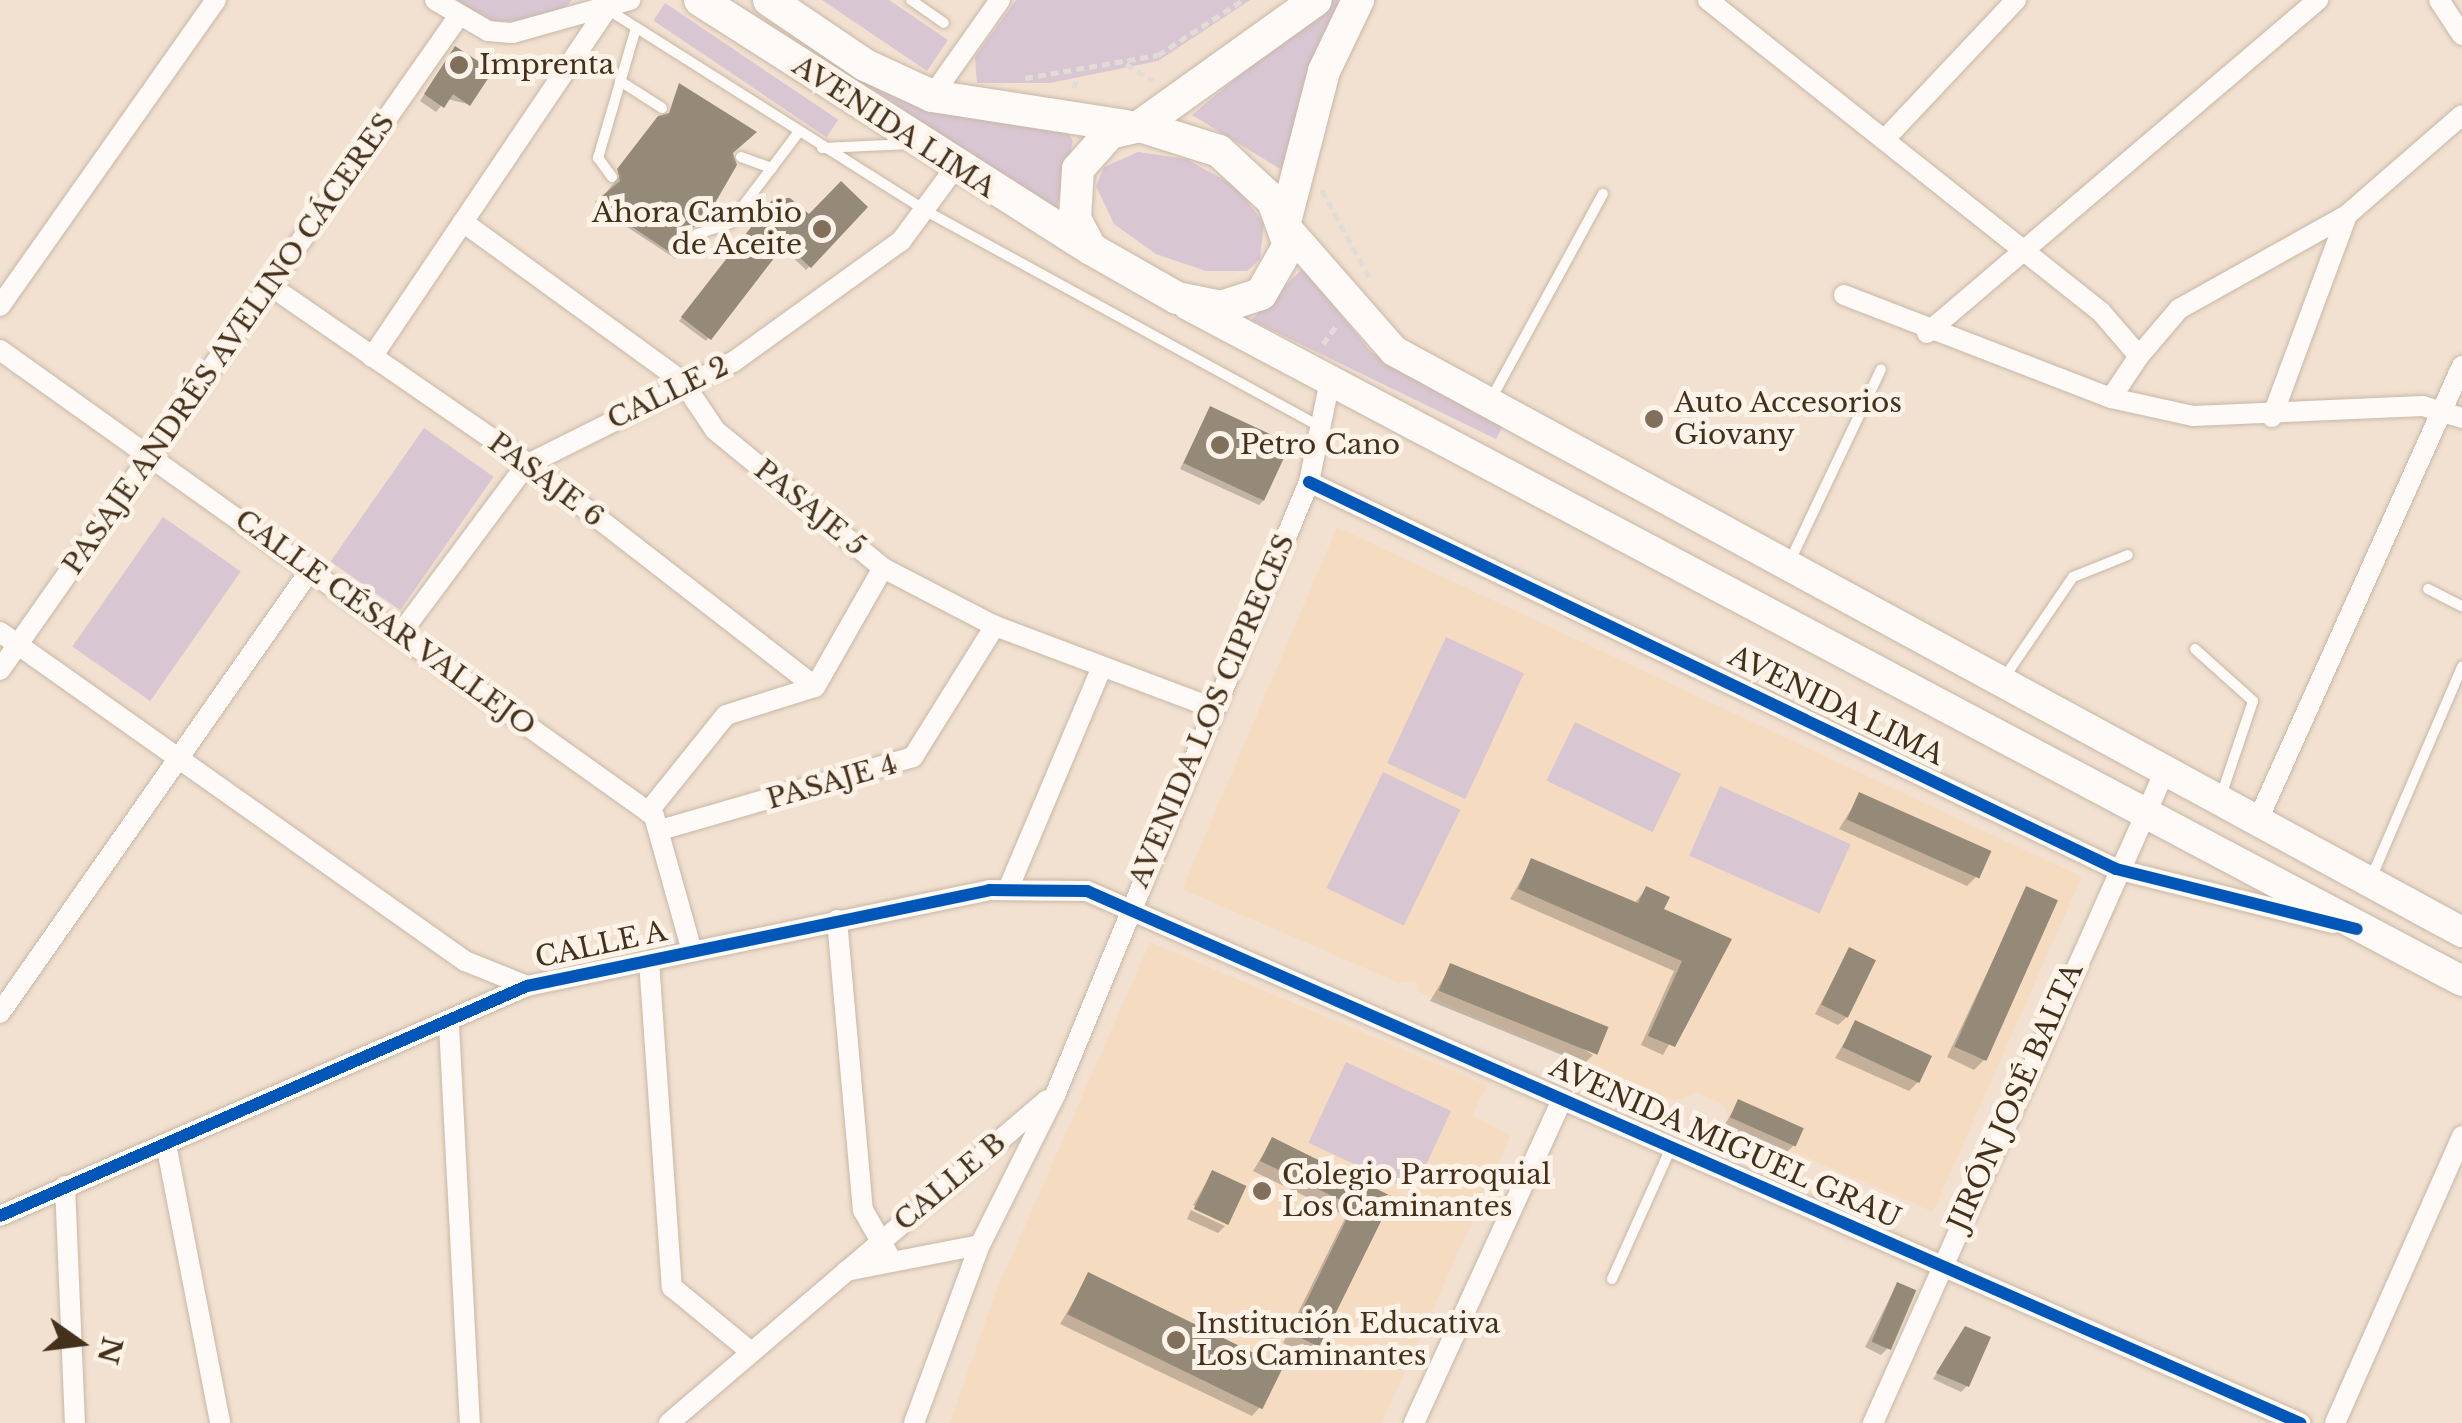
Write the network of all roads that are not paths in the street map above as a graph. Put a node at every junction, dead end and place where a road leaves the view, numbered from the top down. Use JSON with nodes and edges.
{"nodes":[{"id":1,"x":216,"y":0,"type":"edge"},
{"id":2,"x":435,"y":0,"type":"edge"},
{"id":3,"x":630,"y":0,"type":"edge"},
{"id":4,"x":700,"y":0,"type":"edge"},
{"id":5,"x":769,"y":0,"type":"edge"},
{"id":6,"x":911,"y":0,"type":"edge"},
{"id":7,"x":1000,"y":0,"type":"edge"},
{"id":8,"x":1316,"y":0,"type":"edge"},
{"id":9,"x":1358,"y":0,"type":"edge"},
{"id":10,"x":1708,"y":0,"type":"edge"},
{"id":11,"x":2016,"y":0,"type":"edge"},
{"id":12,"x":2318,"y":0,"type":"edge"},
{"id":13,"x":2439,"y":0,"type":"edge"},
{"id":14,"x":604,"y":5,"type":"edge"},
{"id":15,"x":458,"y":18,"type":"junction"},
{"id":16,"x":944,"y":23,"type":"dead end"},
{"id":17,"x":636,"y":28,"type":"junction"},
{"id":18,"x":2462,"y":35,"type":"edge"},
{"id":19,"x":620,"y":81,"type":"junction"},
{"id":20,"x":932,"y":96,"type":"junction"},
{"id":21,"x":662,"y":108,"type":"dead end"},
{"id":22,"x":2462,"y":115,"type":"edge"},
{"id":23,"x":1132,"y":126,"type":"junction"},
{"id":24,"x":798,"y":133,"type":"junction"},
{"id":25,"x":1885,"y":140,"type":"junction"},
{"id":26,"x":914,"y":144,"type":"junction"},
{"id":27,"x":821,"y":148,"type":"junction"},
{"id":28,"x":741,"y":158,"type":"dead end"},
{"id":29,"x":772,"y":168,"type":"junction"},
{"id":30,"x":954,"y":169,"type":"junction"},
{"id":31,"x":612,"y":177,"type":"dead end"},
{"id":32,"x":1603,"y":194,"type":"dead end"},
{"id":33,"x":926,"y":211,"type":"junction"},
{"id":34,"x":2347,"y":216,"type":"junction"},
{"id":35,"x":463,"y":222,"type":"junction"},
{"id":36,"x":1287,"y":227,"type":"junction"},
{"id":37,"x":697,"y":234,"type":"dead end"},
{"id":38,"x":1092,"y":249,"type":"junction"},
{"id":39,"x":2026,"y":252,"type":"junction"},
{"id":40,"x":269,"y":286,"type":"junction"},
{"id":41,"x":1844,"y":295,"type":"dead end"},
{"id":42,"x":1177,"y":298,"type":"junction"},
{"id":43,"x":0,"y":306,"type":"edge"},
{"id":44,"x":1927,"y":333,"type":"junction"},
{"id":45,"x":0,"y":350,"type":"edge"},
{"id":46,"x":372,"y":356,"type":"junction"},
{"id":47,"x":2139,"y":356,"type":"junction"},
{"id":48,"x":2462,"y":366,"type":"edge"},
{"id":49,"x":1881,"y":370,"type":"dead end"},
{"id":50,"x":1318,"y":374,"type":"junction"},
{"id":51,"x":682,"y":381,"type":"junction"},
{"id":52,"x":2112,"y":398,"type":"junction"},
{"id":53,"x":1490,"y":402,"type":"junction"},
{"id":54,"x":2442,"y":409,"type":"junction"},
{"id":55,"x":2272,"y":416,"type":"junction"},
{"id":56,"x":2462,"y":418,"type":"edge"},
{"id":57,"x":1323,"y":428,"type":"junction"},
{"id":58,"x":150,"y":456,"type":"junction"},
{"id":59,"x":528,"y":464,"type":"junction"},
{"id":60,"x":1309,"y":482,"type":"junction"},
{"id":61,"x":2128,"y":555,"type":"dead end"},
{"id":62,"x":1787,"y":566,"type":"junction"},
{"id":63,"x":883,"y":568,"type":"junction"},
{"id":64,"x":311,"y":569,"type":"junction"},
{"id":65,"x":2428,"y":589,"type":"dead end"},
{"id":66,"x":2462,"y":606,"type":"edge"},
{"id":67,"x":995,"y":626,"type":"junction"},
{"id":68,"x":0,"y":632,"type":"edge"},
{"id":69,"x":401,"y":633,"type":"junction"},
{"id":70,"x":18,"y":644,"type":"junction"},
{"id":71,"x":2195,"y":649,"type":"dead end"},
{"id":72,"x":1102,"y":666,"type":"junction"},
{"id":73,"x":2462,"y":667,"type":"edge"},
{"id":74,"x":0,"y":670,"type":"edge"},
{"id":75,"x":2000,"y":683,"type":"junction"},
{"id":76,"x":815,"y":687,"type":"junction"},
{"id":77,"x":1213,"y":708,"type":"junction"},
{"id":78,"x":180,"y":757,"type":"junction"},
{"id":79,"x":2164,"y":773,"type":"junction"},
{"id":80,"x":2220,"y":802,"type":"junction"},
{"id":81,"x":2142,"y":814,"type":"junction"},
{"id":82,"x":654,"y":821,"type":"junction"},
{"id":83,"x":2257,"y":822,"type":"junction"},
{"id":84,"x":2116,"y":868,"type":"junction"},
{"id":85,"x":2369,"y":882,"type":"junction"},
{"id":86,"x":1010,"y":887,"type":"junction"},
{"id":87,"x":1130,"y":906,"type":"junction"},
{"id":88,"x":837,"y":920,"type":"junction"},
{"id":89,"x":2357,"y":929,"type":"junction"},
{"id":90,"x":2462,"y":932,"type":"edge"},
{"id":91,"x":692,"y":951,"type":"junction"},
{"id":92,"x":649,"y":960,"type":"junction"},
{"id":93,"x":2462,"y":981,"type":"edge"},
{"id":94,"x":527,"y":986,"type":"junction"},
{"id":95,"x":0,"y":1013,"type":"edge"},
{"id":96,"x":449,"y":1025,"type":"junction"},
{"id":97,"x":1056,"y":1093,"type":"junction"},
{"id":98,"x":1562,"y":1099,"type":"junction"},
{"id":99,"x":2462,"y":1136,"type":"edge"},
{"id":100,"x":166,"y":1144,"type":"junction"},
{"id":101,"x":1672,"y":1147,"type":"junction"},
{"id":102,"x":65,"y":1186,"type":"junction"},
{"id":103,"x":0,"y":1216,"type":"edge"},
{"id":104,"x":882,"y":1240,"type":"junction"},
{"id":105,"x":980,"y":1245,"type":"junction"},
{"id":106,"x":892,"y":1261,"type":"junction"},
{"id":107,"x":1942,"y":1266,"type":"junction"},
{"id":108,"x":843,"y":1272,"type":"junction"},
{"id":109,"x":1612,"y":1278,"type":"dead end"},
{"id":110,"x":750,"y":1352,"type":"junction"},
{"id":111,"x":76,"y":1423,"type":"edge"},
{"id":112,"x":220,"y":1423,"type":"edge"},
{"id":113,"x":470,"y":1423,"type":"edge"},
{"id":114,"x":669,"y":1423,"type":"edge"},
{"id":115,"x":914,"y":1423,"type":"edge"},
{"id":116,"x":1414,"y":1423,"type":"edge"},
{"id":117,"x":1874,"y":1423,"type":"edge"},
{"id":118,"x":2300,"y":1423,"type":"edge"},
{"id":119,"x":2335,"y":1423,"type":"edge"}],
"edges":[{"from":1,"to":43,"type":"street"},
{"from":2,"to":15,"type":"street"},
{"from":3,"to":14,"type":"street"},
{"from":4,"to":26,"type":"main road","name":"AVENIDA LIMA"},
{"from":5,"to":20,"type":"main road","name":"AVENIDA LIMA"},
{"from":6,"to":16,"type":"lane"},
{"from":7,"to":20,"type":"street"},
{"from":8,"to":23,"type":"main road"},
{"from":9,"to":36,"type":"main road"},
{"from":10,"to":25,"type":"street"},
{"from":11,"to":25,"type":"street"},
{"from":12,"to":39,"type":"street"},
{"from":13,"to":18,"type":"street"},
{"from":14,"to":15,"type":"street"},
{"from":14,"to":17,"type":"lane"},
{"from":14,"to":35,"type":"street"},
{"from":15,"to":40,"type":"street","name":"PASAJE ANDRÉS AVELINO CÁCERES"},
{"from":17,"to":19,"type":"lane"},
{"from":17,"to":24,"type":"lane"},
{"from":19,"to":21,"type":"lane"},
{"from":19,"to":31,"type":"lane"},
{"from":20,"to":23,"type":"main road","name":"AVENIDA LIMA"},
{"from":22,"to":34,"type":"street"},
{"from":23,"to":36,"type":"main road"},
{"from":23,"to":38,"type":"main road"},
{"from":24,"to":27,"type":"lane"},
{"from":24,"to":29,"type":"lane"},
{"from":25,"to":39,"type":"street"},
{"from":26,"to":27,"type":"lane"},
{"from":26,"to":30,"type":"main road","name":"AVENIDA LIMA"},
{"from":27,"to":33,"type":"lane"},
{"from":28,"to":29,"type":"lane"},
{"from":29,"to":37,"type":"lane"},
{"from":30,"to":33,"type":"street","name":"CALLE 2"},
{"from":30,"to":38,"type":"main road","name":"AVENIDA LIMA"},
{"from":32,"to":53,"type":"lane"},
{"from":33,"to":51,"type":"street","name":"CALLE 2"},
{"from":33,"to":57,"type":"lane"},
{"from":34,"to":47,"type":"street"},
{"from":34,"to":55,"type":"street"},
{"from":35,"to":46,"type":"street"},
{"from":35,"to":51,"type":"street","name":"PASAJE 5"},
{"from":36,"to":42,"type":"main road"},
{"from":36,"to":53,"type":"main road"},
{"from":38,"to":42,"type":"main road"},
{"from":39,"to":44,"type":"street"},
{"from":39,"to":47,"type":"street"},
{"from":40,"to":46,"type":"street","name":"PASAJE 6"},
{"from":40,"to":58,"type":"street","name":"PASAJE ANDRÉS AVELINO CÁCERES"},
{"from":41,"to":44,"type":"street"},
{"from":42,"to":50,"type":"main road","name":"AVENIDA LIMA"},
{"from":44,"to":52,"type":"street"},
{"from":45,"to":58,"type":"street","name":"CALLE CÉSAR VALLEJO"},
{"from":46,"to":59,"type":"street","name":"PASAJE 6"},
{"from":47,"to":52,"type":"street"},
{"from":48,"to":54,"type":"street"},
{"from":49,"to":62,"type":"lane"},
{"from":50,"to":57,"type":"street","name":"AVENIDA LOS CIPRECES"},
{"from":50,"to":81,"type":"main road","name":"AVENIDA LIMA"},
{"from":51,"to":59,"type":"street","name":"CALLE 2"},
{"from":51,"to":63,"type":"street","name":"PASAJE 5"},
{"from":52,"to":55,"type":"street"},
{"from":53,"to":62,"type":"main road"},
{"from":54,"to":55,"type":"street"},
{"from":54,"to":56,"type":"street"},
{"from":54,"to":83,"type":"street"},
{"from":57,"to":60,"type":"street","name":"AVENIDA LOS CIPRECES"},
{"from":58,"to":64,"type":"street","name":"CALLE CÉSAR VALLEJO"},
{"from":58,"to":70,"type":"street","name":"PASAJE ANDRÉS AVELINO CÁCERES"},
{"from":59,"to":69,"type":"street","name":"CALLE 2"},
{"from":59,"to":76,"type":"street","name":"PASAJE 6"},
{"from":60,"to":77,"type":"street","name":"AVENIDA LOS CIPRECES"},
{"from":60,"to":84,"type":"street","name":"AVENIDA LIMA"},
{"from":61,"to":75,"type":"lane"},
{"from":62,"to":75,"type":"main road"},
{"from":63,"to":67,"type":"street","name":"PASAJE 5"},
{"from":63,"to":76,"type":"street"},
{"from":64,"to":69,"type":"street","name":"CALLE CÉSAR VALLEJO"},
{"from":64,"to":78,"type":"street"},
{"from":65,"to":66,"type":"lane"},
{"from":67,"to":72,"type":"street","name":"PASAJE 5"},
{"from":67,"to":82,"type":"street","name":"PASAJE 4"},
{"from":68,"to":70,"type":"street"},
{"from":69,"to":82,"type":"street","name":"CALLE CÉSAR VALLEJO"},
{"from":70,"to":74,"type":"street","name":"PASAJE ANDRÉS AVELINO CÁCERES"},
{"from":70,"to":78,"type":"street"},
{"from":71,"to":80,"type":"lane"},
{"from":72,"to":77,"type":"street","name":"PASAJE 5"},
{"from":72,"to":86,"type":"street"},
{"from":73,"to":85,"type":"lane"},
{"from":75,"to":79,"type":"main road"},
{"from":76,"to":82,"type":"street"},
{"from":77,"to":87,"type":"street","name":"AVENIDA LOS CIPRECES"},
{"from":78,"to":94,"type":"street"},
{"from":78,"to":95,"type":"street"},
{"from":79,"to":80,"type":"main road"},
{"from":79,"to":81,"type":"street","name":"JIRÓN JOSÉ BALTA"},
{"from":80,"to":83,"type":"main road"},
{"from":81,"to":84,"type":"street","name":"JIRÓN JOSÉ BALTA"},
{"from":81,"to":89,"type":"main road","name":"AVENIDA LIMA"},
{"from":82,"to":91,"type":"street"},
{"from":83,"to":85,"type":"main road"},
{"from":84,"to":89,"type":"street","name":"AVENIDA LIMA"},
{"from":84,"to":107,"type":"street","name":"JIRÓN JOSÉ BALTA"},
{"from":85,"to":90,"type":"main road"},
{"from":86,"to":87,"type":"street","name":"CALLE A"},
{"from":86,"to":88,"type":"street","name":"CALLE A"},
{"from":87,"to":97,"type":"street","name":"AVENIDA LOS CIPRECES"},
{"from":87,"to":98,"type":"street","name":"AVENIDA MIGUEL GRAU"},
{"from":88,"to":91,"type":"street","name":"CALLE A"},
{"from":88,"to":104,"type":"street"},
{"from":89,"to":93,"type":"main road","name":"AVENIDA LIMA"},
{"from":91,"to":92,"type":"street","name":"CALLE A"},
{"from":92,"to":94,"type":"street","name":"CALLE A"},
{"from":92,"to":110,"type":"street"},
{"from":94,"to":96,"type":"street","name":"CALLE A"},
{"from":96,"to":100,"type":"street","name":"CALLE A"},
{"from":96,"to":113,"type":"street"},
{"from":97,"to":104,"type":"street","name":"CALLE B"},
{"from":97,"to":105,"type":"street","name":"AVENIDA LOS CIPRECES"},
{"from":98,"to":101,"type":"street","name":"AVENIDA MIGUEL GRAU"},
{"from":98,"to":116,"type":"street"},
{"from":99,"to":119,"type":"street"},
{"from":100,"to":102,"type":"street","name":"CALLE A"},
{"from":100,"to":112,"type":"street"},
{"from":101,"to":107,"type":"street","name":"AVENIDA MIGUEL GRAU"},
{"from":101,"to":109,"type":"lane"},
{"from":102,"to":103,"type":"street","name":"CALLE A"},
{"from":102,"to":111,"type":"street"},
{"from":104,"to":106,"type":"street"},
{"from":104,"to":108,"type":"street","name":"CALLE B"},
{"from":105,"to":106,"type":"street","name":"CALLE B"},
{"from":105,"to":115,"type":"street","name":"AVENIDA LOS CIPRECES"},
{"from":106,"to":108,"type":"street","name":"CALLE B"},
{"from":107,"to":117,"type":"street","name":"JIRÓN JOSÉ BALTA"},
{"from":107,"to":118,"type":"street","name":"AVENIDA MIGUEL GRAU"},
{"from":108,"to":110,"type":"street","name":"CALLE B"},
{"from":110,"to":114,"type":"street","name":"CALLE B"}]}
